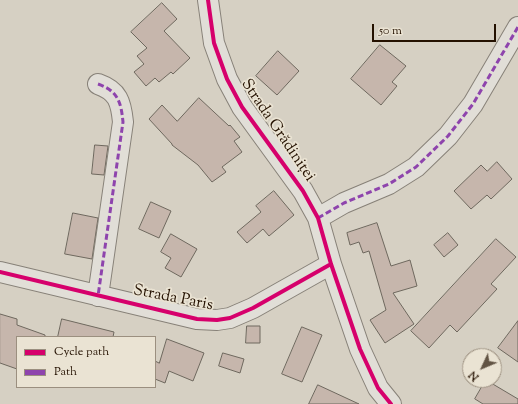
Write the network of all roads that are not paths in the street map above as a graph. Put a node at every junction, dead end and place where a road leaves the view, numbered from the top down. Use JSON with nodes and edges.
{"nodes":[{"id":1,"x":208,"y":0,"type":"edge"},
{"id":2,"x":518,"y":27,"type":"edge"},
{"id":3,"x":98,"y":84,"type":"dead end"},
{"id":4,"x":318,"y":218,"type":"junction"},
{"id":5,"x":331,"y":264,"type":"junction"},
{"id":6,"x":0,"y":272,"type":"edge"},
{"id":7,"x":98,"y":296,"type":"junction"},
{"id":8,"x":391,"y":404,"type":"edge"}],
"edges":[{"from":1,"to":4,"type":"street","name":"Strada Grădiniței"},
{"from":2,"to":4,"type":"street"},
{"from":3,"to":7,"type":"street"},
{"from":4,"to":5,"type":"street","name":"Strada Grădiniței"},
{"from":5,"to":7,"type":"street","name":"Strada Paris"},
{"from":5,"to":8,"type":"street","name":"Strada Grădiniței"},
{"from":6,"to":7,"type":"street","name":"Strada Paris"}]}
